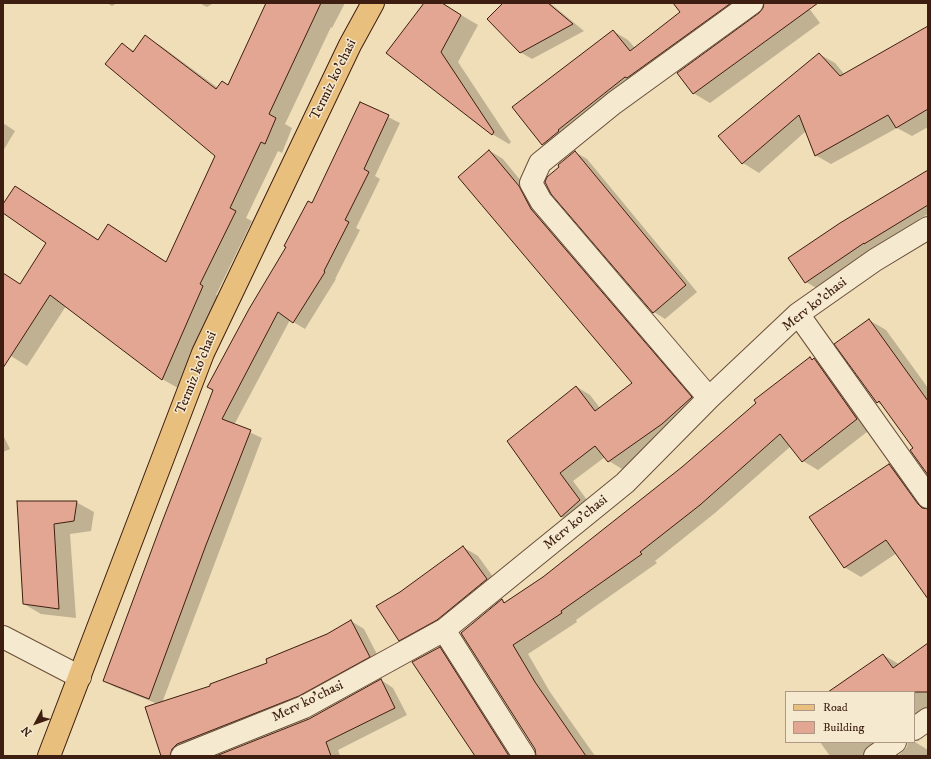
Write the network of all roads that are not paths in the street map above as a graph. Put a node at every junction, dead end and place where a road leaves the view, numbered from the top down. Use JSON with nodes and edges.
{"nodes":[{"id":1,"x":374,"y":3,"type":"edge"},
{"id":2,"x":752,"y":3,"type":"edge"},
{"id":3,"x":928,"y":228,"type":"edge"},
{"id":4,"x":798,"y":314,"type":"junction"},
{"id":5,"x":709,"y":398,"type":"junction"},
{"id":6,"x":928,"y":497,"type":"edge"},
{"id":7,"x":444,"y":630,"type":"junction"},
{"id":8,"x":3,"y":637,"type":"edge"},
{"id":9,"x":80,"y":678,"type":"junction"},
{"id":10,"x":928,"y":719,"type":"edge"},
{"id":11,"x":915,"y":728,"type":"edge"},
{"id":12,"x":894,"y":743,"type":"edge"},
{"id":13,"x":49,"y":756,"type":"edge"},
{"id":14,"x":182,"y":756,"type":"edge"},
{"id":15,"x":524,"y":756,"type":"edge"},
{"id":16,"x":875,"y":756,"type":"edge"}],
"edges":[{"from":1,"to":9,"type":"main road","name":"Termiz ko'chasi"},
{"from":2,"to":5,"type":"street"},
{"from":3,"to":4,"type":"street","name":"Merv ko'chasi"},
{"from":4,"to":5,"type":"street","name":"Merv ko'chasi"},
{"from":4,"to":6,"type":"street"},
{"from":5,"to":7,"type":"street","name":"Merv ko'chasi"},
{"from":7,"to":14,"type":"street","name":"Merv ko'chasi"},
{"from":7,"to":15,"type":"street"},
{"from":8,"to":9,"type":"street"},
{"from":9,"to":13,"type":"main road","name":"Termiz ko'chasi"},
{"from":10,"to":11,"type":"street"},
{"from":12,"to":16,"type":"street"}]}
